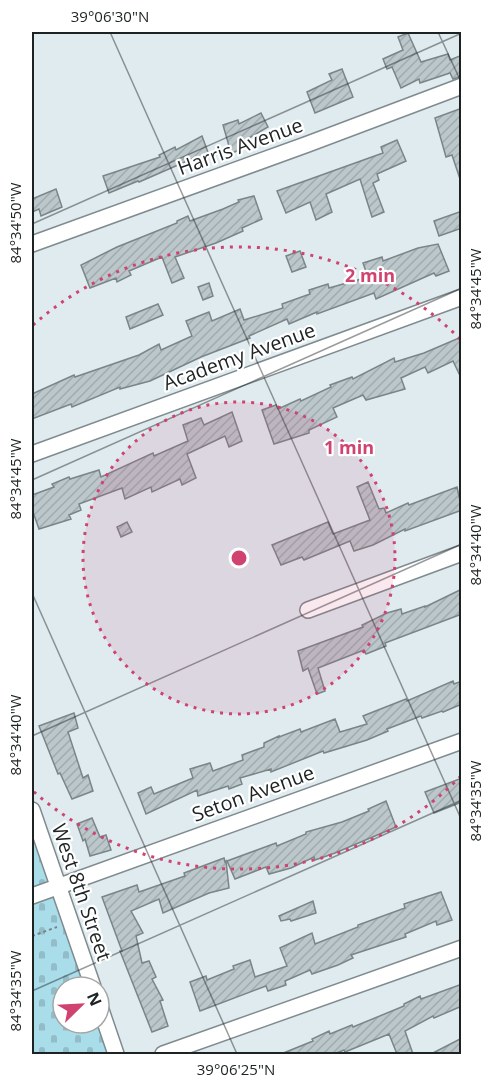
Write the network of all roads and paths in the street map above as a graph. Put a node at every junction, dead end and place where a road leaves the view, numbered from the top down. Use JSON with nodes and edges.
{"nodes":[{"id":1,"x":462,"y":86,"type":"edge"},
{"id":2,"x":32,"y":244,"type":"edge"},
{"id":3,"x":462,"y":297,"type":"edge"},
{"id":4,"x":32,"y":454,"type":"edge"},
{"id":5,"x":462,"y":553,"type":"edge"},
{"id":6,"x":308,"y":610,"type":"dead end"},
{"id":7,"x":462,"y":741,"type":"edge"},
{"id":8,"x":32,"y":810,"type":"edge"},
{"id":9,"x":58,"y":885,"type":"junction"},
{"id":10,"x":32,"y":896,"type":"edge"},
{"id":11,"x":71,"y":922,"type":"junction"},
{"id":12,"x":32,"y":936,"type":"edge"},
{"id":13,"x":462,"y":948,"type":"edge"},
{"id":14,"x":89,"y":975,"type":"edge"},
{"id":15,"x":110,"y":1035,"type":"edge"},
{"id":16,"x":116,"y":1054,"type":"edge"},
{"id":17,"x":163,"y":1054,"type":"edge"}],
"edges":[{"from":1,"to":2,"type":"street","name":"Harris Avenue"},
{"from":3,"to":4,"type":"street","name":"Academy Avenue"},
{"from":5,"to":6,"type":"street"},
{"from":7,"to":9,"type":"street","name":"Seton Avenue"},
{"from":8,"to":9,"type":"street","name":"West 8th Street"},
{"from":9,"to":10,"type":"street","name":"Seton Avenue"},
{"from":9,"to":11,"type":"street","name":"West 8th Street"},
{"from":11,"to":12,"type":"path"},
{"from":11,"to":14,"type":"street","name":"West 8th Street"},
{"from":13,"to":17,"type":"street"},
{"from":15,"to":16,"type":"street"}]}
